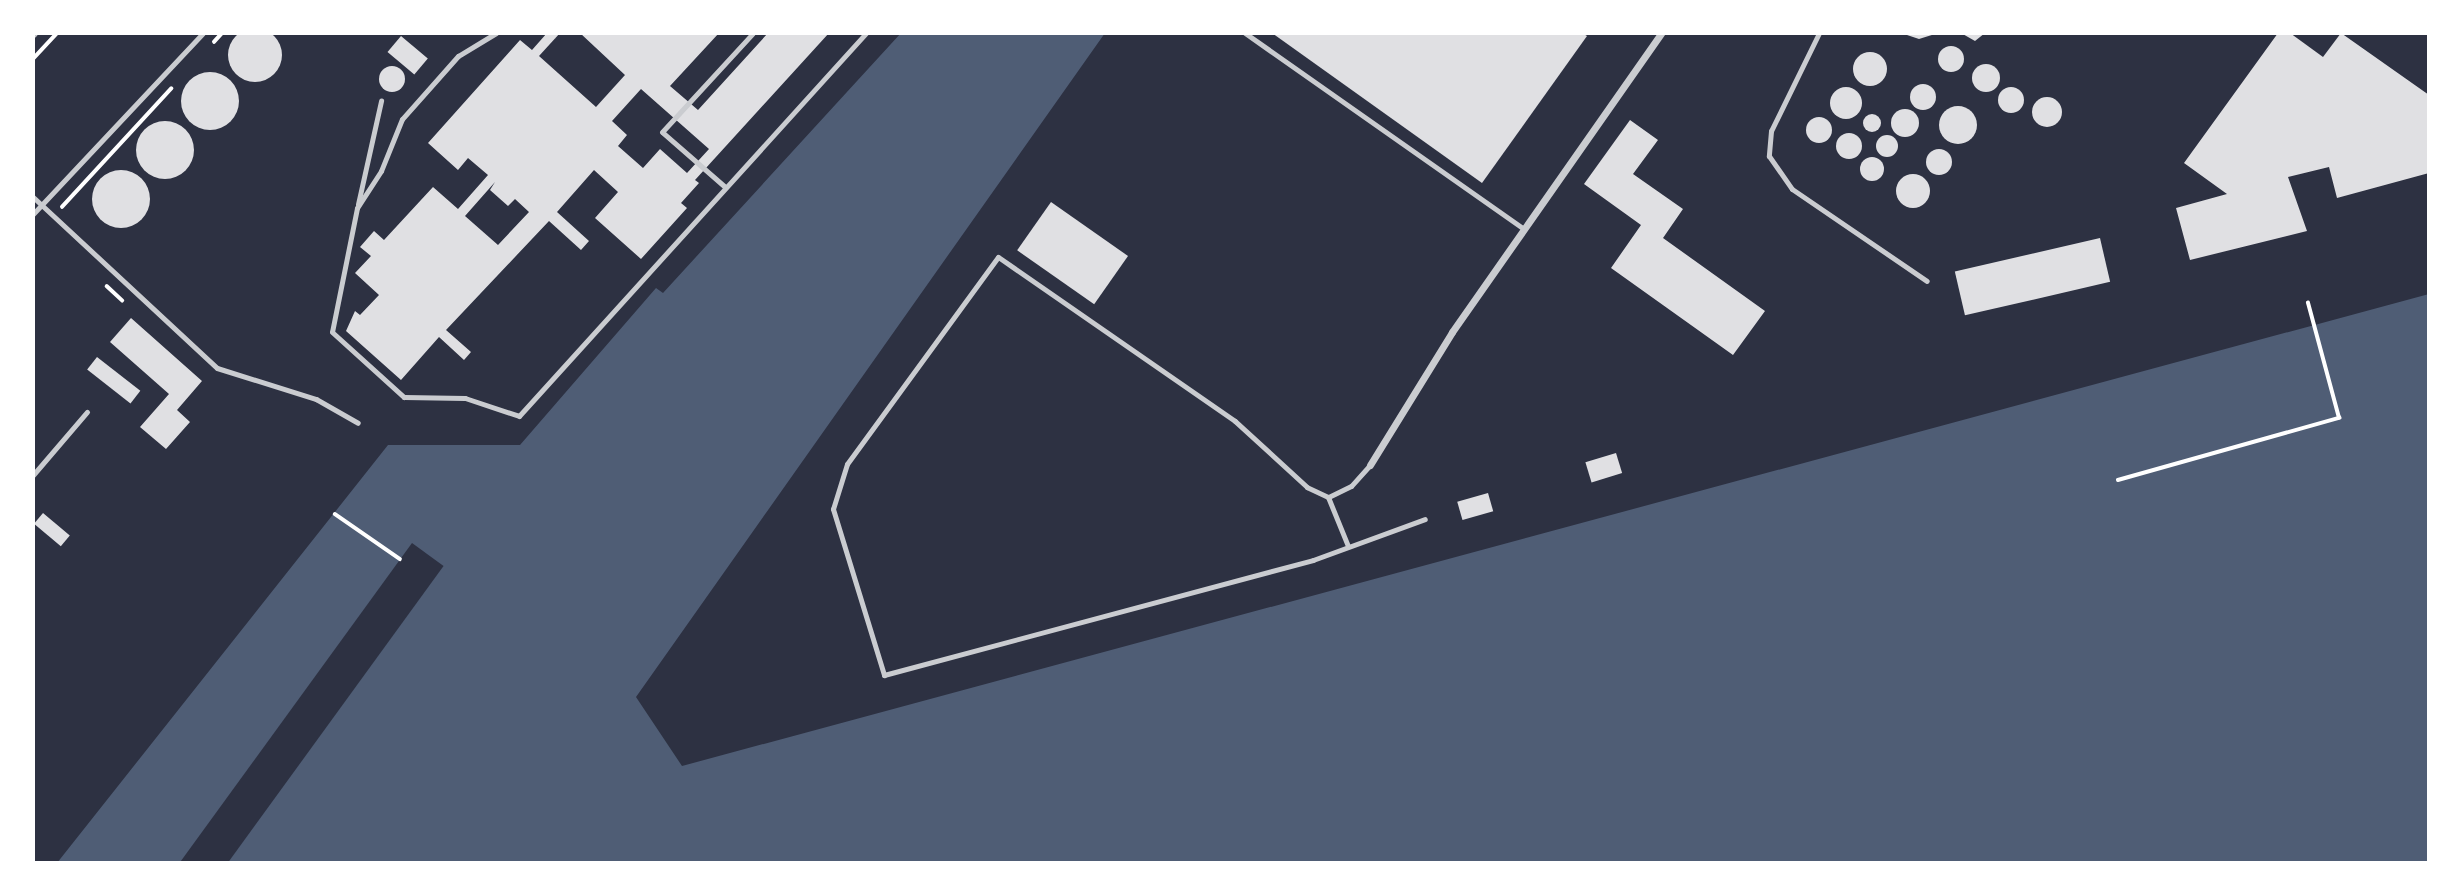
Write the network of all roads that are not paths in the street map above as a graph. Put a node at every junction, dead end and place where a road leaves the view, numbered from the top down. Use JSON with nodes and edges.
{"nodes":[{"id":1,"x":203,"y":33,"type":"edge"},
{"id":2,"x":496,"y":33,"type":"edge"},
{"id":3,"x":753,"y":33,"type":"edge"},
{"id":4,"x":866,"y":33,"type":"edge"},
{"id":5,"x":1245,"y":33,"type":"edge"},
{"id":6,"x":1661,"y":33,"type":"edge"},
{"id":7,"x":1819,"y":33,"type":"edge"},
{"id":8,"x":381,"y":101,"type":"dead end"},
{"id":9,"x":724,"y":186,"type":"junction"},
{"id":10,"x":33,"y":197,"type":"edge"},
{"id":11,"x":42,"y":205,"type":"junction"},
{"id":12,"x":357,"y":208,"type":"junction"},
{"id":13,"x":33,"y":214,"type":"edge"},
{"id":14,"x":1524,"y":229,"type":"junction"},
{"id":15,"x":1927,"y":281,"type":"dead end"},
{"id":16,"x":87,"y":412,"type":"dead end"},
{"id":17,"x":358,"y":423,"type":"dead end"},
{"id":18,"x":1370,"y":465,"type":"joint"},
{"id":19,"x":33,"y":475,"type":"edge"},
{"id":20,"x":1328,"y":497,"type":"junction"},
{"id":21,"x":1425,"y":519,"type":"dead end"},
{"id":22,"x":1348,"y":546,"type":"junction"}],
"edges":[{"from":1,"to":11,"type":"lane"},
{"from":2,"to":12,"type":"lane"},
{"from":3,"to":9,"type":"lane"},
{"from":4,"to":9,"type":"lane"},
{"from":5,"to":14,"type":"lane"},
{"from":6,"to":14,"type":"street"},
{"from":7,"to":15,"type":"lane"},
{"from":8,"to":12,"type":"lane"},
{"from":9,"to":12,"type":"lane"},
{"from":10,"to":11,"type":"lane"},
{"from":11,"to":13,"type":"lane"},
{"from":11,"to":17,"type":"lane"},
{"from":14,"to":18,"type":"street"},
{"from":16,"to":19,"type":"lane"},
{"from":18,"to":20,"type":"lane"},
{"from":20,"to":22,"type":"lane"},
{"from":20,"to":22,"type":"lane"},
{"from":21,"to":22,"type":"lane"}]}
